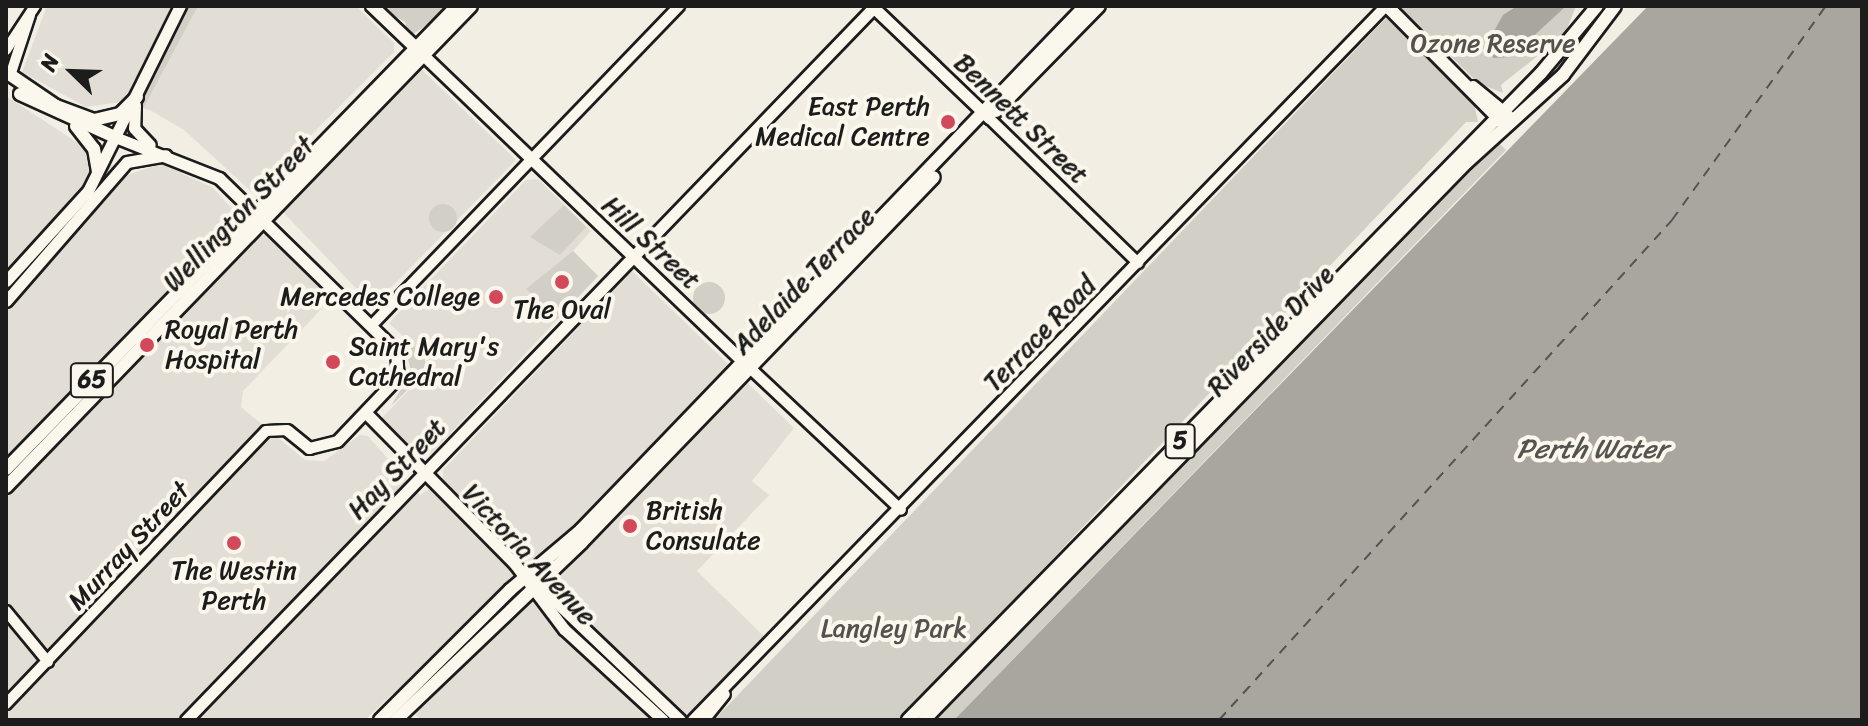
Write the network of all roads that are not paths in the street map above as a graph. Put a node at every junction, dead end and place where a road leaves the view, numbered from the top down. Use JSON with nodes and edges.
{"nodes":[{"id":1,"x":180,"y":6,"type":"edge"},
{"id":2,"x":372,"y":6,"type":"edge"},
{"id":3,"x":457,"y":6,"type":"edge"},
{"id":4,"x":471,"y":6,"type":"edge"},
{"id":5,"x":679,"y":6,"type":"edge"},
{"id":6,"x":874,"y":6,"type":"edge"},
{"id":7,"x":1085,"y":6,"type":"edge"},
{"id":8,"x":1099,"y":6,"type":"edge"},
{"id":9,"x":1387,"y":6,"type":"edge"},
{"id":10,"x":1597,"y":6,"type":"edge"},
{"id":11,"x":1615,"y":6,"type":"edge"},
{"id":12,"x":33,"y":11,"type":"edge"},
{"id":13,"x":6,"y":50,"type":"edge"},
{"id":14,"x":420,"y":52,"type":"junction"},
{"id":15,"x":7,"y":77,"type":"edge"},
{"id":16,"x":1524,"y":89,"type":"junction"},
{"id":17,"x":1476,"y":91,"type":"junction"},
{"id":18,"x":137,"y":97,"type":"junction"},
{"id":19,"x":1499,"y":114,"type":"junction"},
{"id":20,"x":986,"y":116,"type":"junction"},
{"id":21,"x":73,"y":124,"type":"junction"},
{"id":22,"x":1510,"y":124,"type":"junction"},
{"id":23,"x":1478,"y":135,"type":"junction"},
{"id":24,"x":115,"y":137,"type":"junction"},
{"id":25,"x":153,"y":148,"type":"junction"},
{"id":26,"x":172,"y":154,"type":"junction"},
{"id":27,"x":531,"y":159,"type":"junction"},
{"id":28,"x":98,"y":171,"type":"junction"},
{"id":29,"x":261,"y":215,"type":"junction"},
{"id":30,"x":632,"y":256,"type":"junction"},
{"id":31,"x":1138,"y":263,"type":"junction"},
{"id":32,"x":6,"y":281,"type":"edge"},
{"id":33,"x":6,"y":301,"type":"edge"},
{"id":34,"x":372,"y":325,"type":"junction"},
{"id":35,"x":747,"y":365,"type":"junction"},
{"id":36,"x":368,"y":415,"type":"junction"},
{"id":37,"x":287,"y":430,"type":"joint"},
{"id":38,"x":6,"y":469,"type":"edge"},
{"id":39,"x":423,"y":475,"type":"junction"},
{"id":40,"x":6,"y":487,"type":"edge"},
{"id":41,"x":901,"y":510,"type":"junction"},
{"id":42,"x":530,"y":582,"type":"junction"},
{"id":43,"x":6,"y":611,"type":"edge"},
{"id":44,"x":48,"y":662,"type":"junction"},
{"id":45,"x":726,"y":692,"type":"junction"},
{"id":46,"x":6,"y":704,"type":"edge"},
{"id":47,"x":186,"y":720,"type":"edge"},
{"id":48,"x":380,"y":720,"type":"edge"},
{"id":49,"x":396,"y":720,"type":"edge"},
{"id":50,"x":663,"y":720,"type":"edge"},
{"id":51,"x":680,"y":720,"type":"edge"},
{"id":52,"x":693,"y":720,"type":"edge"},
{"id":53,"x":704,"y":720,"type":"edge"},
{"id":54,"x":908,"y":720,"type":"edge"},
{"id":55,"x":924,"y":720,"type":"edge"}],
"edges":[{"from":1,"to":18,"type":"main road"},
{"from":2,"to":14,"type":"main road","name":"Hill Street"},
{"from":3,"to":14,"type":"main road","name":"Wellington Street","number":"65"},
{"from":4,"to":14,"type":"main road","name":"Wellington Street","number":"65"},
{"from":5,"to":27,"type":"street"},
{"from":6,"to":20,"type":"main road","name":"Bennett Street"},
{"from":6,"to":30,"type":"main road","name":"Hay Street"},
{"from":7,"to":20,"type":"main road","name":"Adelaide Terrace"},
{"from":8,"to":20,"type":"main road","name":"Adelaide Terrace"},
{"from":9,"to":17,"type":"main road"},
{"from":9,"to":31,"type":"street","name":"Terrace Road"},
{"from":10,"to":16,"type":"main road","name":"Riverside Drive","number":"5"},
{"from":11,"to":22,"type":"main road","name":"Riverside Drive","number":"5"},
{"from":12,"to":13,"type":"street"},
{"from":12,"to":15,"type":"street"},
{"from":14,"to":27,"type":"main road","name":"Hill Street"},
{"from":14,"to":29,"type":"main road","name":"Wellington Street","number":"65"},
{"from":15,"to":18,"type":"main road"},
{"from":15,"to":21,"type":"main road"},
{"from":16,"to":17,"type":"main road"},
{"from":16,"to":19,"type":"main road","name":"Riverside Drive","number":"5"},
{"from":17,"to":19,"type":"main road"},
{"from":17,"to":23,"type":"main road"},
{"from":18,"to":24,"type":"main road"},
{"from":18,"to":25,"type":"main road"},
{"from":19,"to":22,"type":"main road"},
{"from":19,"to":23,"type":"main road","name":"Riverside Drive","number":"5"},
{"from":20,"to":31,"type":"street","name":"Bennett Street"},
{"from":20,"to":35,"type":"main road","name":"Adelaide Terrace"},
{"from":21,"to":24,"type":"main road"},
{"from":21,"to":28,"type":"main road"},
{"from":22,"to":55,"type":"main road","name":"Riverside Drive","number":"5"},
{"from":23,"to":54,"type":"main road","name":"Riverside Drive","number":"5"},
{"from":24,"to":25,"type":"main road"},
{"from":24,"to":28,"type":"main road"},
{"from":25,"to":26,"type":"main road"},
{"from":26,"to":29,"type":"main road"},
{"from":26,"to":33,"type":"main road"},
{"from":27,"to":30,"type":"main road","name":"Hill Street"},
{"from":27,"to":34,"type":"street"},
{"from":28,"to":32,"type":"main road"},
{"from":29,"to":34,"type":"main road"},
{"from":29,"to":38,"type":"main road","name":"Wellington Street","number":"65"},
{"from":29,"to":40,"type":"main road","name":"Wellington Street","number":"65"},
{"from":30,"to":35,"type":"main road","name":"Hill Street"},
{"from":30,"to":39,"type":"main road","name":"Hay Street"},
{"from":31,"to":41,"type":"street","name":"Terrace Road"},
{"from":34,"to":36,"type":"main road"},
{"from":35,"to":41,"type":"street","name":"Hill Street"},
{"from":35,"to":42,"type":"main road","name":"Adelaide Terrace"},
{"from":36,"to":37,"type":"main road"},
{"from":36,"to":39,"type":"main road","name":"Victoria Avenue"},
{"from":37,"to":44,"type":"street","name":"Murray Street"},
{"from":39,"to":42,"type":"main road","name":"Victoria Avenue"},
{"from":39,"to":47,"type":"main road","name":"Hay Street"},
{"from":41,"to":45,"type":"street","name":"Terrace Road"},
{"from":42,"to":48,"type":"main road"},
{"from":42,"to":49,"type":"main road"},
{"from":42,"to":50,"type":"main road","name":"Victoria Avenue"},
{"from":42,"to":51,"type":"main road","name":"Victoria Avenue"},
{"from":43,"to":44,"type":"street"},
{"from":44,"to":46,"type":"street","name":"Murray Street"},
{"from":45,"to":52,"type":"street","name":"Terrace Road"},
{"from":45,"to":53,"type":"street","name":"Terrace Road"}]}
